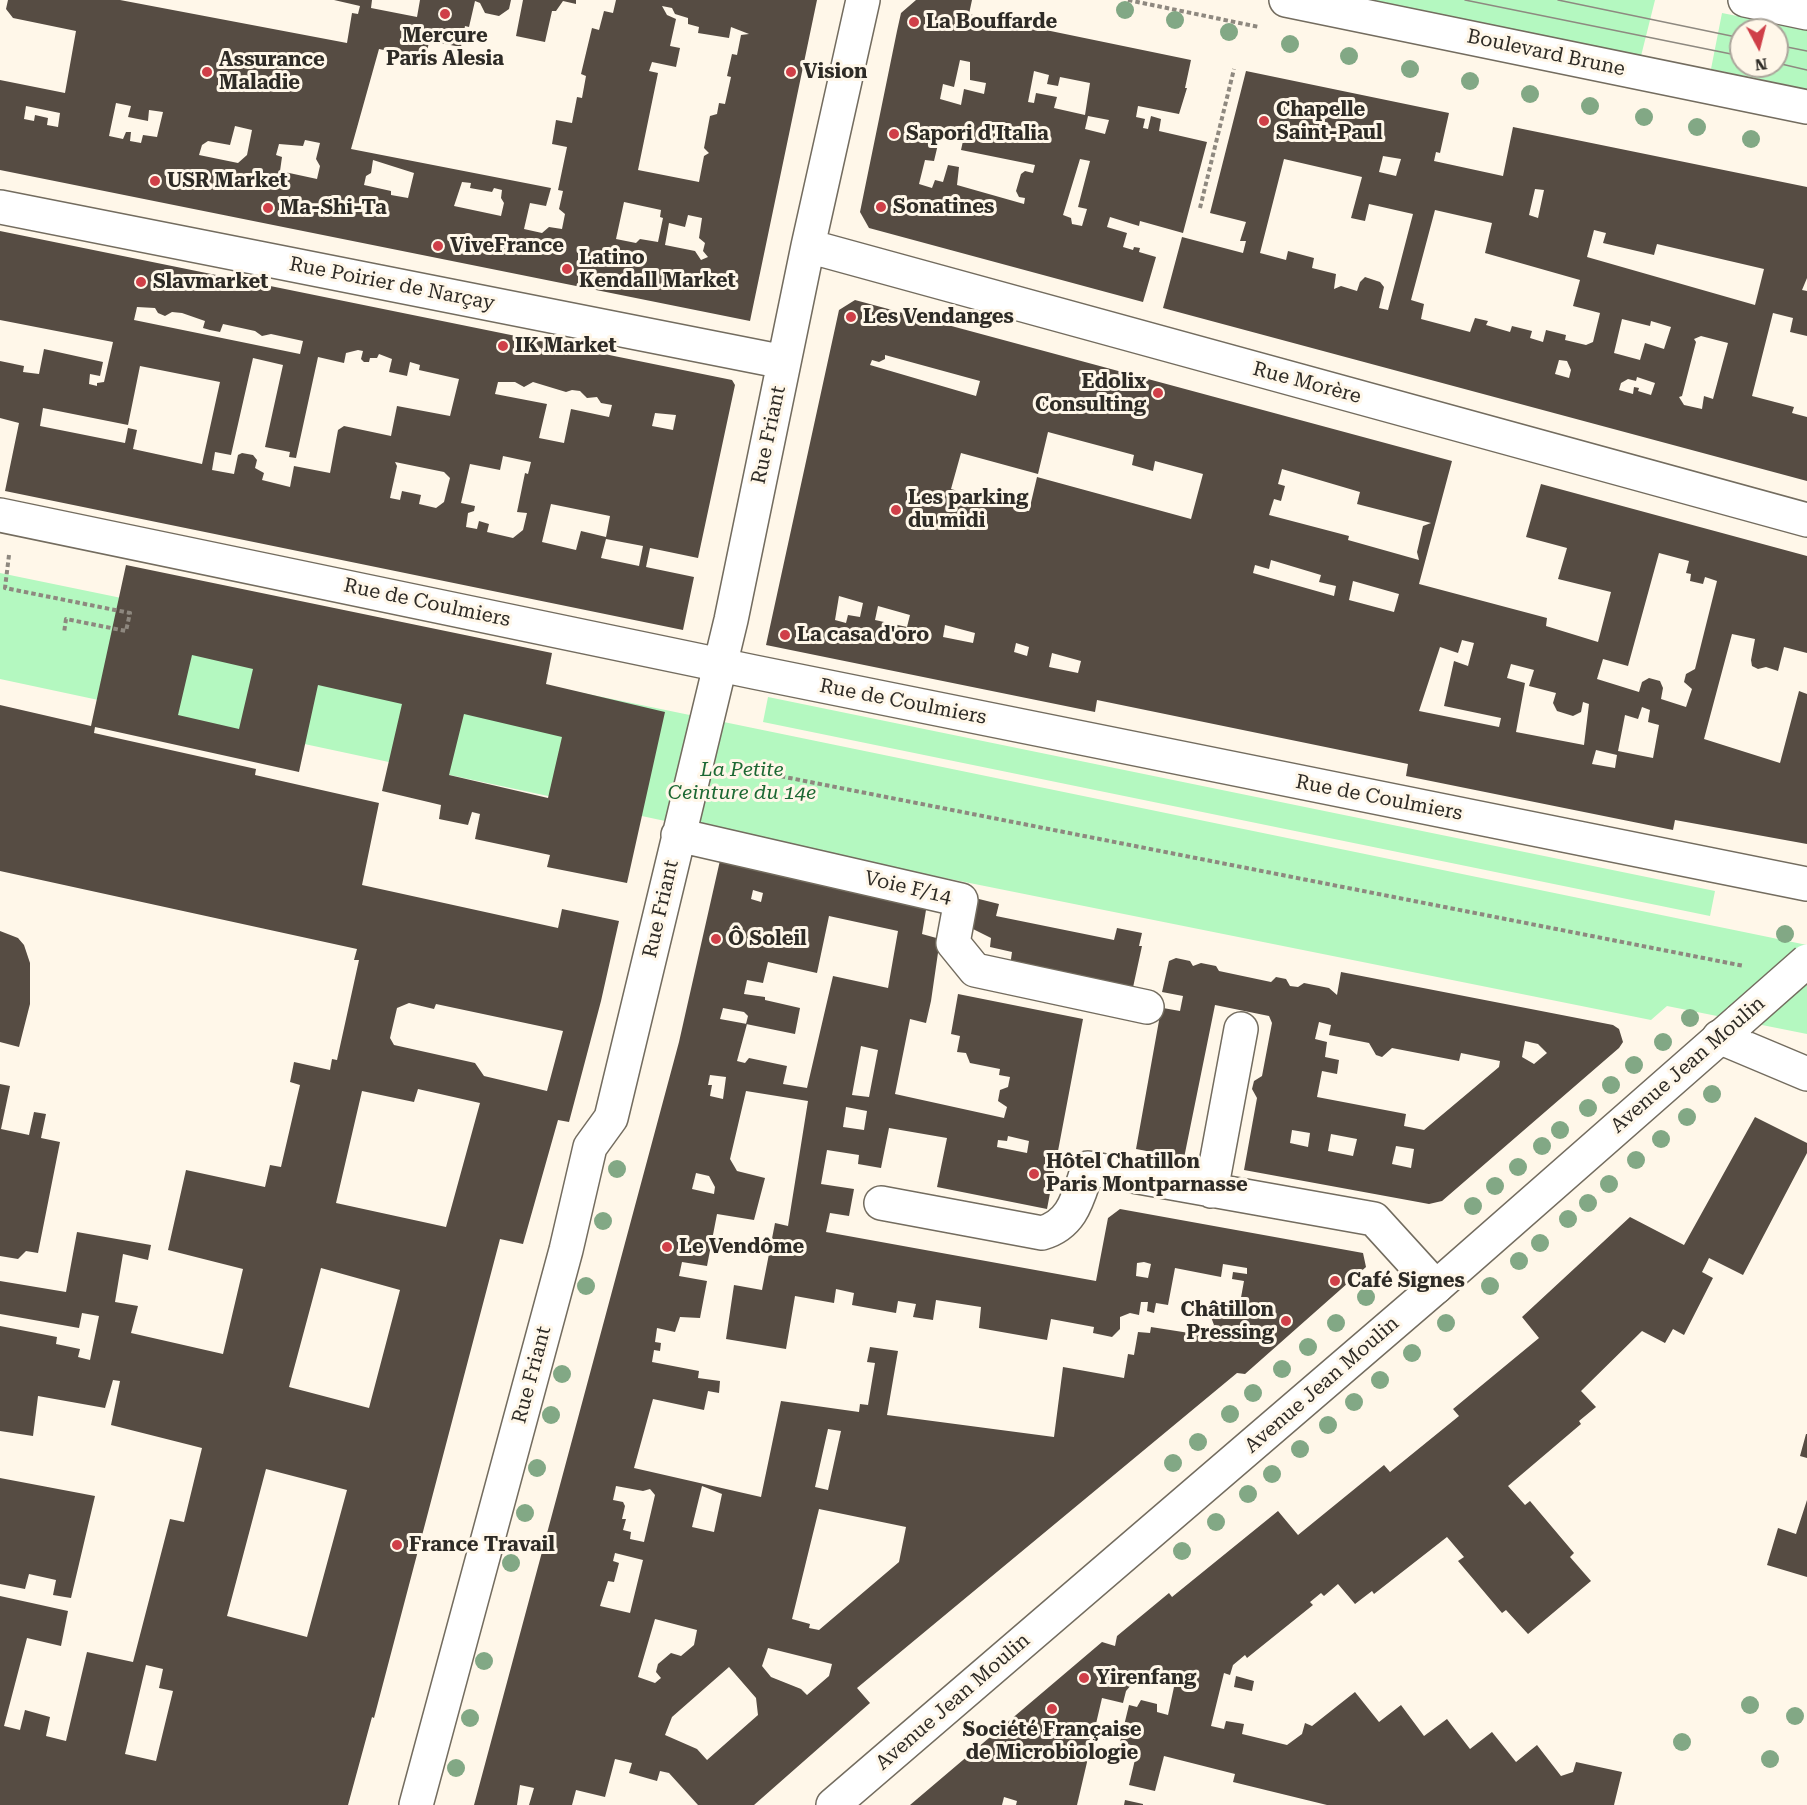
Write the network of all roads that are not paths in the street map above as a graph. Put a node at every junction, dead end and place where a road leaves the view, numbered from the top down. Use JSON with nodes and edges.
{"nodes":[{"id":1,"x":863,"y":0,"type":"edge"},
{"id":2,"x":1286,"y":0,"type":"edge"},
{"id":3,"x":1745,"y":0,"type":"edge"},
{"id":4,"x":1802,"y":8,"type":"edge"},
{"id":5,"x":1807,"y":106,"type":"edge"},
{"id":6,"x":0,"y":207,"type":"edge"},
{"id":7,"x":808,"y":246,"type":"junction"},
{"id":8,"x":784,"y":362,"type":"junction"},
{"id":9,"x":0,"y":515,"type":"edge"},
{"id":10,"x":1807,"y":520,"type":"edge"},
{"id":11,"x":727,"y":666,"type":"junction"},
{"id":12,"x":678,"y":835,"type":"junction"},
{"id":13,"x":1807,"y":884,"type":"edge"},
{"id":14,"x":1807,"y":961,"type":"edge"},
{"id":15,"x":1147,"y":1007,"type":"dead end"},
{"id":16,"x":1241,"y":1029,"type":"dead end"},
{"id":17,"x":1730,"y":1029,"type":"junction"},
{"id":18,"x":1807,"y":1074,"type":"edge"},
{"id":19,"x":1211,"y":1191,"type":"junction"},
{"id":20,"x":881,"y":1203,"type":"dead end"},
{"id":21,"x":1436,"y":1287,"type":"junction"},
{"id":22,"x":416,"y":1805,"type":"edge"},
{"id":23,"x":833,"y":1805,"type":"edge"}],
"edges":[{"from":1,"to":7,"type":"street","name":"Rue Friant"},
{"from":2,"to":5,"type":"street","name":"Boulevard Brune"},
{"from":3,"to":4,"type":"street"},
{"from":6,"to":8,"type":"street","name":"Rue Poirier de Narçay"},
{"from":7,"to":8,"type":"street","name":"Rue Friant"},
{"from":7,"to":10,"type":"street","name":"Rue Morère"},
{"from":8,"to":11,"type":"street","name":"Rue Friant"},
{"from":9,"to":11,"type":"street","name":"Rue de Coulmiers"},
{"from":11,"to":12,"type":"street","name":"Rue Friant"},
{"from":11,"to":13,"type":"street","name":"Rue de Coulmiers"},
{"from":12,"to":15,"type":"street","name":"Voie F/14"},
{"from":12,"to":22,"type":"street","name":"Rue Friant"},
{"from":14,"to":17,"type":"street","name":"Avenue Jean Moulin","bridge":true},
{"from":16,"to":19,"type":"street"},
{"from":17,"to":18,"type":"street"},
{"from":17,"to":21,"type":"street","name":"Avenue Jean Moulin"},
{"from":19,"to":20,"type":"street"},
{"from":19,"to":21,"type":"street"},
{"from":21,"to":23,"type":"street","name":"Avenue Jean Moulin"}]}
